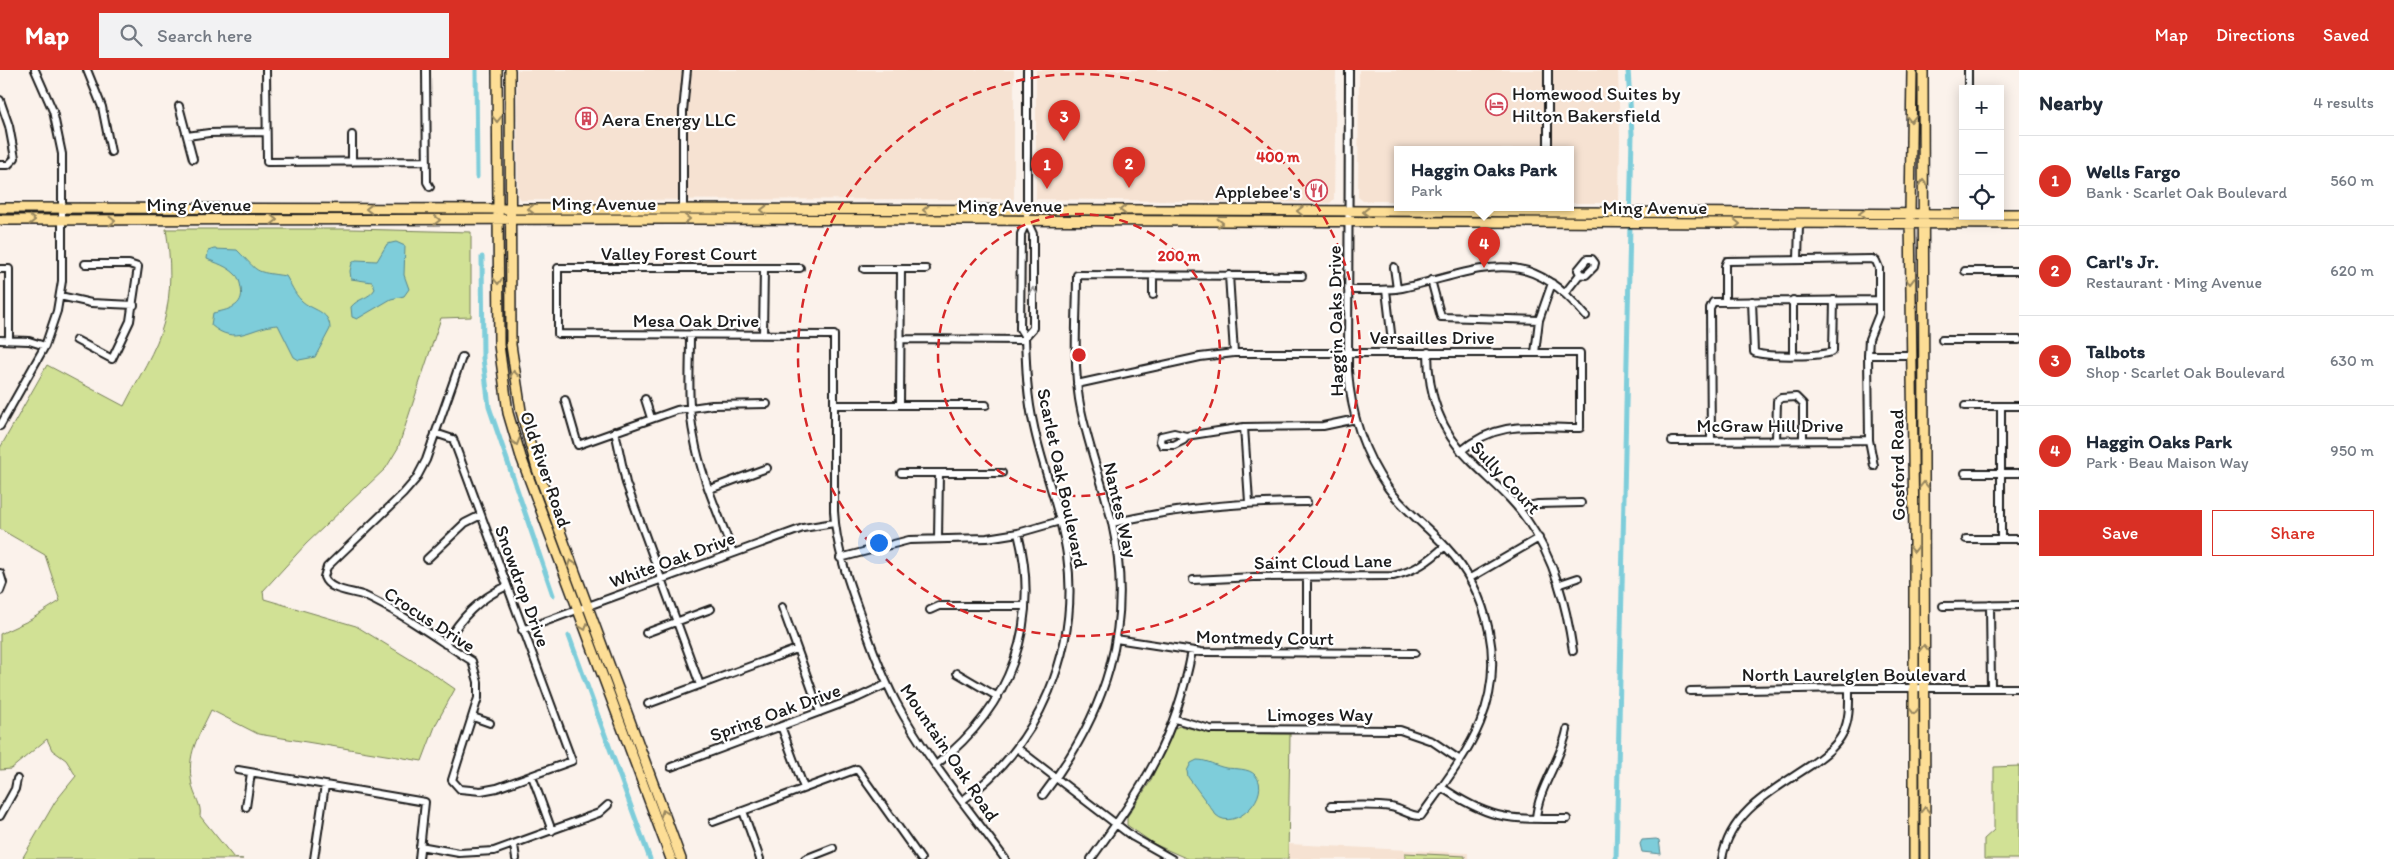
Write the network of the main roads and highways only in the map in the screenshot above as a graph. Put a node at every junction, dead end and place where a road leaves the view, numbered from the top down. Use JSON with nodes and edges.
{"nodes":[{"id":1,"x":496,"y":70,"type":"edge"},
{"id":2,"x":510,"y":70,"type":"edge"},
{"id":3,"x":1912,"y":70,"type":"edge"},
{"id":4,"x":1922,"y":70,"type":"edge"},
{"id":5,"x":0,"y":208,"type":"edge"},
{"id":6,"x":497,"y":209,"type":"junction"},
{"id":7,"x":510,"y":209,"type":"junction"},
{"id":8,"x":1448,"y":211,"type":"edge"},
{"id":9,"x":1547,"y":211,"type":"edge"},
{"id":10,"x":1574,"y":211,"type":"edge"},
{"id":11,"x":1910,"y":214,"type":"junction"},
{"id":12,"x":1923,"y":214,"type":"junction"},
{"id":13,"x":1959,"y":214,"type":"edge"},
{"id":14,"x":2004,"y":214,"type":"edge"},
{"id":15,"x":2019,"y":214,"type":"edge"},
{"id":16,"x":510,"y":219,"type":"junction"},
{"id":17,"x":0,"y":220,"type":"edge"},
{"id":18,"x":497,"y":220,"type":"junction"},
{"id":19,"x":1505,"y":223,"type":"junction"},
{"id":20,"x":1910,"y":224,"type":"junction"},
{"id":21,"x":1923,"y":224,"type":"junction"},
{"id":22,"x":2019,"y":224,"type":"edge"},
{"id":23,"x":1912,"y":355,"type":"junction"},
{"id":24,"x":1924,"y":416,"type":"junction"},
{"id":25,"x":671,"y":859,"type":"edge"},
{"id":26,"x":681,"y":859,"type":"edge"},
{"id":27,"x":1914,"y":859,"type":"edge"},
{"id":28,"x":1925,"y":859,"type":"edge"}],
"edges":[{"from":1,"to":6,"type":"main road","name":"Old River Road","one_way":true},
{"from":2,"to":7,"type":"main road","name":"Old River Road"},
{"from":3,"to":11,"type":"main road","name":"Gosford Road","one_way":true},
{"from":12,"to":4,"type":"main road","name":"Gosford Road","one_way":true},
{"from":6,"to":5,"type":"main road","name":"Ming Avenue","one_way":true},
{"from":6,"to":7,"type":"main road","name":"Ming Avenue"},
{"from":6,"to":18,"type":"main road","name":"Old River Road"},
{"from":8,"to":7,"type":"main road","name":"Ming Avenue","one_way":true},
{"from":7,"to":16,"type":"main road","name":"Old River Road"},
{"from":9,"to":19,"type":"main road"},
{"from":11,"to":10,"type":"main road","name":"Ming Avenue","one_way":true},
{"from":11,"to":12,"type":"main road","name":"Ming Avenue"},
{"from":11,"to":20,"type":"main road","name":"Gosford Road"},
{"from":12,"to":13,"type":"main road","name":"Ming Avenue"},
{"from":12,"to":21,"type":"main road","name":"Gosford Road"},
{"from":14,"to":15,"type":"main road"},
{"from":16,"to":18,"type":"main road","name":"Ming Avenue"},
{"from":16,"to":19,"type":"main road","name":"Ming Avenue","one_way":true},
{"from":26,"to":16,"type":"main road","name":"Old River Road","one_way":true},
{"from":17,"to":18,"type":"main road","name":"Ming Avenue","one_way":true},
{"from":18,"to":25,"type":"main road","name":"Old River Road","one_way":true},
{"from":19,"to":20,"type":"main road","name":"Ming Avenue","one_way":true},
{"from":20,"to":21,"type":"main road","name":"Ming Avenue"},
{"from":20,"to":23,"type":"main road","name":"Gosford Road","one_way":true},
{"from":21,"to":22,"type":"main road","name":"Ming Avenue"},
{"from":21,"to":24,"type":"main road","name":"Gosford Road"},
{"from":23,"to":24,"type":"main road"},
{"from":23,"to":27,"type":"main road","name":"Gosford Road","one_way":true},
{"from":28,"to":24,"type":"main road","name":"Gosford Road","one_way":true}]}
